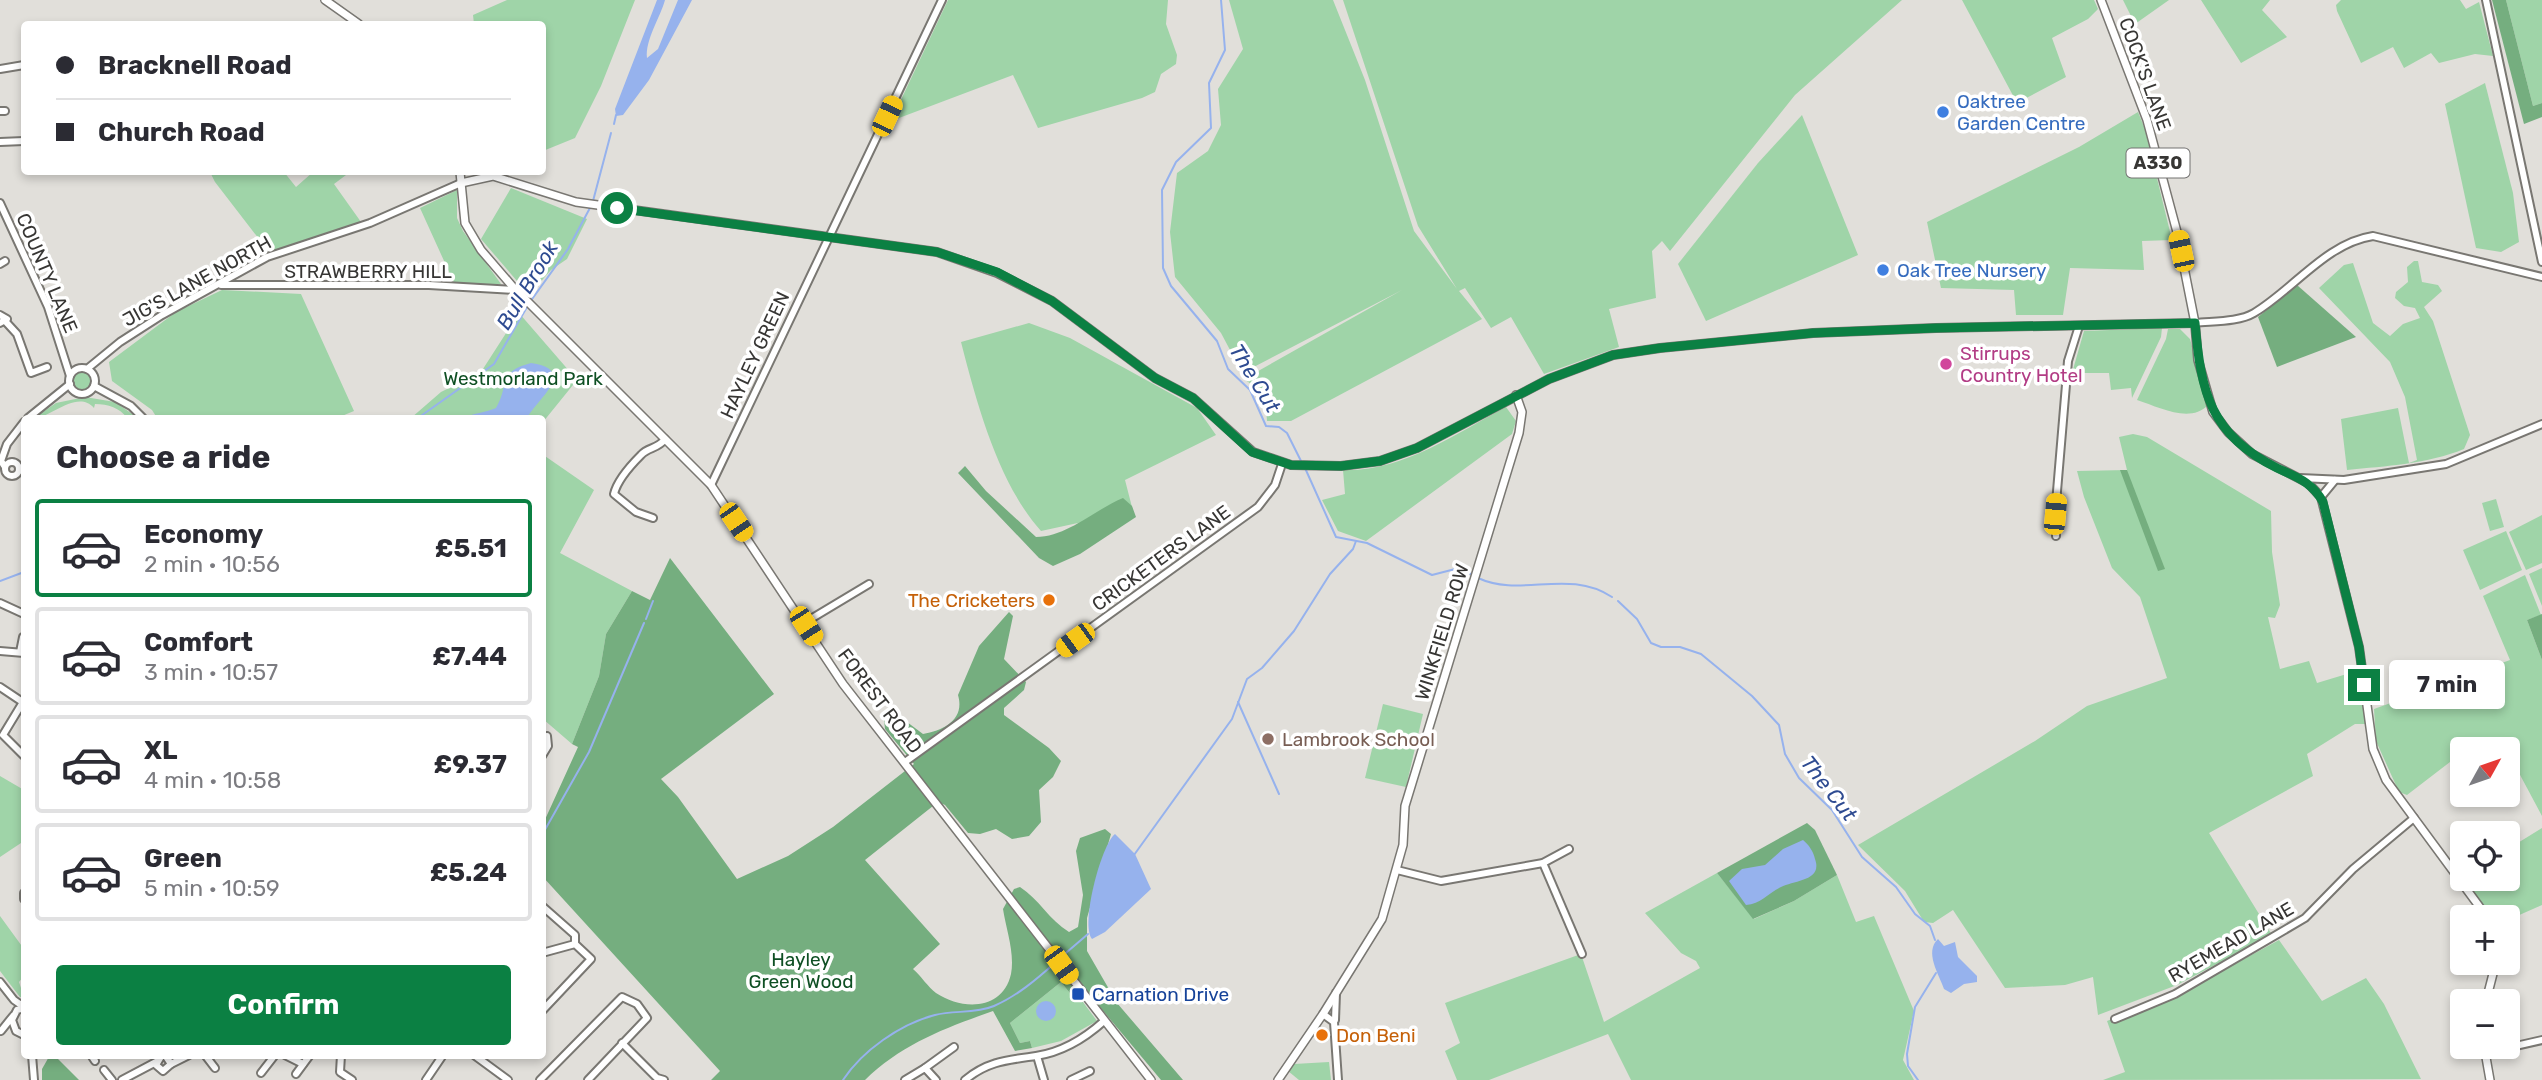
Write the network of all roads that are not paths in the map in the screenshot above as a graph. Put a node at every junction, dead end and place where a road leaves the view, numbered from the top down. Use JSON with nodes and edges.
{"nodes":[{"id":1,"x":326,"y":0,"type":"edge"},
{"id":2,"x":942,"y":0,"type":"edge"},
{"id":3,"x":2101,"y":0,"type":"edge"},
{"id":4,"x":2486,"y":0,"type":"edge"},
{"id":5,"x":355,"y":21,"type":"edge"},
{"id":6,"x":21,"y":66,"type":"edge"},
{"id":7,"x":0,"y":69,"type":"edge"},
{"id":8,"x":21,"y":141,"type":"edge"},
{"id":9,"x":0,"y":142,"type":"edge"},
{"id":10,"x":460,"y":175,"type":"edge"},
{"id":11,"x":482,"y":175,"type":"edge"},
{"id":12,"x":489,"y":175,"type":"edge"},
{"id":13,"x":461,"y":183,"type":"junction"},
{"id":14,"x":0,"y":203,"type":"edge"},
{"id":15,"x":828,"y":238,"type":"junction"},
{"id":16,"x":2542,"y":262,"type":"edge"},
{"id":17,"x":2542,"y":276,"type":"edge"},
{"id":18,"x":219,"y":285,"type":"junction"},
{"id":19,"x":516,"y":290,"type":"junction"},
{"id":20,"x":0,"y":314,"type":"edge"},
{"id":21,"x":3,"y":323,"type":"edge"},
{"id":22,"x":2195,"y":323,"type":"junction"},
{"id":23,"x":2078,"y":326,"type":"junction"},
{"id":24,"x":109,"y":353,"type":"junction"},
{"id":25,"x":64,"y":355,"type":"junction"},
{"id":26,"x":47,"y":367,"type":"dead end"},
{"id":27,"x":83,"y":369,"type":"junction"},
{"id":28,"x":94,"y":378,"type":"junction"},
{"id":29,"x":70,"y":380,"type":"junction"},
{"id":30,"x":94,"y":386,"type":"junction"},
{"id":31,"x":78,"y":393,"type":"junction"},
{"id":32,"x":88,"y":393,"type":"junction"},
{"id":33,"x":1516,"y":395,"type":"junction"},
{"id":34,"x":117,"y":399,"type":"junction"},
{"id":35,"x":50,"y":401,"type":"junction"},
{"id":36,"x":32,"y":415,"type":"edge"},
{"id":37,"x":140,"y":415,"type":"edge"},
{"id":38,"x":2542,"y":424,"type":"edge"},
{"id":39,"x":21,"y":426,"type":"edge"},
{"id":40,"x":665,"y":439,"type":"junction"},
{"id":41,"x":1282,"y":464,"type":"junction"},
{"id":42,"x":8,"y":465,"type":"dead end"},
{"id":43,"x":2300,"y":478,"type":"junction"},
{"id":44,"x":2335,"y":480,"type":"junction"},
{"id":45,"x":711,"y":485,"type":"junction"},
{"id":46,"x":2321,"y":497,"type":"junction"},
{"id":47,"x":653,"y":519,"type":"dead end"},
{"id":48,"x":2056,"y":536,"type":"dead end"},
{"id":49,"x":869,"y":584,"type":"dead end"},
{"id":50,"x":0,"y":603,"type":"edge"},
{"id":51,"x":21,"y":613,"type":"edge"},
{"id":52,"x":804,"y":624,"type":"junction"},
{"id":53,"x":0,"y":651,"type":"edge"},
{"id":54,"x":21,"y":652,"type":"edge"},
{"id":55,"x":0,"y":687,"type":"edge"},
{"id":56,"x":21,"y":701,"type":"edge"},
{"id":57,"x":21,"y":708,"type":"edge"},
{"id":58,"x":547,"y":736,"type":"dead end"},
{"id":59,"x":546,"y":749,"type":"edge"},
{"id":60,"x":21,"y":753,"type":"edge"},
{"id":61,"x":905,"y":762,"type":"junction"},
{"id":62,"x":2414,"y":818,"type":"junction"},
{"id":63,"x":1569,"y":849,"type":"dead end"},
{"id":64,"x":1543,"y":863,"type":"junction"},
{"id":65,"x":1397,"y":870,"type":"junction"},
{"id":66,"x":2478,"y":905,"type":"edge"},
{"id":67,"x":546,"y":910,"type":"edge"},
{"id":68,"x":575,"y":944,"type":"junction"},
{"id":69,"x":546,"y":952,"type":"edge"},
{"id":70,"x":1582,"y":954,"type":"dead end"},
{"id":71,"x":0,"y":982,"type":"edge"},
{"id":72,"x":1336,"y":991,"type":"junction"},
{"id":73,"x":9,"y":994,"type":"junction"},
{"id":74,"x":21,"y":1004,"type":"edge"},
{"id":75,"x":546,"y":1007,"type":"edge"},
{"id":76,"x":21,"y":1009,"type":"edge"},
{"id":77,"x":1323,"y":1014,"type":"junction"},
{"id":78,"x":14,"y":1015,"type":"junction"},
{"id":79,"x":2115,"y":1019,"type":"dead end"},
{"id":80,"x":1104,"y":1021,"type":"junction"},
{"id":81,"x":1335,"y":1022,"type":"junction"},
{"id":82,"x":0,"y":1031,"type":"edge"},
{"id":83,"x":21,"y":1032,"type":"edge"},
{"id":84,"x":21,"y":1035,"type":"edge"},
{"id":85,"x":2542,"y":1040,"type":"edge"},
{"id":86,"x":622,"y":1043,"type":"junction"},
{"id":87,"x":2520,"y":1044,"type":"edge"},
{"id":88,"x":954,"y":1047,"type":"dead end"},
{"id":89,"x":1037,"y":1056,"type":"junction"},
{"id":90,"x":32,"y":1059,"type":"edge"},
{"id":91,"x":208,"y":1059,"type":"edge"},
{"id":92,"x":272,"y":1059,"type":"edge"},
{"id":93,"x":293,"y":1059,"type":"edge"},
{"id":94,"x":307,"y":1059,"type":"edge"},
{"id":95,"x":341,"y":1059,"type":"edge"},
{"id":96,"x":440,"y":1059,"type":"edge"},
{"id":97,"x":479,"y":1059,"type":"edge"},
{"id":98,"x":2486,"y":1059,"type":"edge"},
{"id":99,"x":164,"y":1064,"type":"edge"},
{"id":100,"x":303,"y":1064,"type":"junction"},
{"id":101,"x":215,"y":1068,"type":"dead end"},
{"id":102,"x":925,"y":1068,"type":"junction"},
{"id":103,"x":104,"y":1070,"type":"dead end"},
{"id":104,"x":1090,"y":1072,"type":"dead end"},
{"id":105,"x":261,"y":1073,"type":"dead end"},
{"id":106,"x":296,"y":1074,"type":"dead end"},
{"id":107,"x":34,"y":1080,"type":"edge"},
{"id":108,"x":112,"y":1080,"type":"edge"},
{"id":109,"x":122,"y":1080,"type":"edge"},
{"id":110,"x":352,"y":1080,"type":"edge"},
{"id":111,"x":426,"y":1080,"type":"edge"},
{"id":112,"x":508,"y":1080,"type":"edge"},
{"id":113,"x":540,"y":1080,"type":"edge"},
{"id":114,"x":589,"y":1080,"type":"edge"},
{"id":115,"x":664,"y":1080,"type":"edge"},
{"id":116,"x":905,"y":1080,"type":"edge"},
{"id":117,"x":936,"y":1080,"type":"edge"},
{"id":118,"x":965,"y":1080,"type":"edge"},
{"id":119,"x":1044,"y":1080,"type":"edge"},
{"id":120,"x":1071,"y":1080,"type":"edge"},
{"id":121,"x":1151,"y":1080,"type":"edge"},
{"id":122,"x":1278,"y":1080,"type":"edge"},
{"id":123,"x":1338,"y":1080,"type":"edge"},
{"id":124,"x":2490,"y":1080,"type":"edge"}],
"edges":[{"from":1,"to":5,"type":"main road"},
{"from":2,"to":15,"type":"street","name":"HAYLEY GREEN"},
{"from":3,"to":22,"type":"main road","name":"COCK'S LANE","number":"A330"},
{"from":4,"to":16,"type":"street"},
{"from":6,"to":7,"type":"street"},
{"from":8,"to":9,"type":"street"},
{"from":10,"to":13,"type":"main road","name":"FOREST ROAD"},
{"from":11,"to":13,"type":"main road"},
{"from":12,"to":15,"type":"main road"},
{"from":13,"to":18,"type":"street","name":"JIG'S LANE NORTH"},
{"from":13,"to":19,"type":"main road","name":"FOREST ROAD"},
{"from":14,"to":25,"type":"street","name":"COUNTY LANE"},
{"from":15,"to":41,"type":"main road"},
{"from":15,"to":45,"type":"street","name":"HAYLEY GREEN"},
{"from":17,"to":22,"type":"street"},
{"from":18,"to":19,"type":"street","name":"STRAWBERRY HILL"},
{"from":18,"to":24,"type":"street","name":"JIG'S LANE NORTH"},
{"from":19,"to":40,"type":"main road","name":"FOREST ROAD"},
{"from":20,"to":21,"type":"street"},
{"from":21,"to":26,"type":"street"},
{"from":22,"to":23,"type":"main road"},
{"from":22,"to":43,"type":"main road","number":"A330"},
{"from":23,"to":33,"type":"main road"},
{"from":23,"to":48,"type":"street"},
{"from":24,"to":27,"type":"street","name":"JIG'S LANE NORTH"},
{"from":24,"to":28,"type":"street","name":"JIG'S LANE NORTH"},
{"from":25,"to":27,"type":"street","name":"COUNTY LANE"},
{"from":25,"to":29,"type":"street","name":"COUNTY LANE"},
{"from":27,"to":28,"type":"street"},
{"from":27,"to":29,"type":"street"},
{"from":28,"to":30,"type":"street"},
{"from":29,"to":31,"type":"street"},
{"from":29,"to":35,"type":"street"},
{"from":30,"to":32,"type":"street"},
{"from":30,"to":34,"type":"street"},
{"from":31,"to":32,"type":"street"},
{"from":31,"to":35,"type":"street"},
{"from":32,"to":34,"type":"street"},
{"from":33,"to":41,"type":"main road"},
{"from":33,"to":65,"type":"main road","name":"WINKFIELD ROW"},
{"from":34,"to":37,"type":"street"},
{"from":35,"to":36,"type":"street"},
{"from":38,"to":44,"type":"street"},
{"from":39,"to":42,"type":"street"},
{"from":40,"to":45,"type":"main road","name":"FOREST ROAD"},
{"from":40,"to":47,"type":"street"},
{"from":41,"to":61,"type":"street","name":"CRICKETERS LANE"},
{"from":43,"to":44,"type":"street"},
{"from":43,"to":46,"type":"main road","number":"A330"},
{"from":44,"to":46,"type":"street"},
{"from":45,"to":52,"type":"main road","name":"FOREST ROAD"},
{"from":46,"to":62,"type":"main road"},
{"from":49,"to":52,"type":"street"},
{"from":50,"to":51,"type":"street"},
{"from":52,"to":61,"type":"main road","name":"FOREST ROAD"},
{"from":53,"to":54,"type":"street"},
{"from":55,"to":56,"type":"street"},
{"from":57,"to":60,"type":"street"},
{"from":58,"to":59,"type":"street"},
{"from":61,"to":80,"type":"main road","name":"FOREST ROAD"},
{"from":62,"to":66,"type":"main road"},
{"from":62,"to":79,"type":"street","name":"RYEMEAD LANE"},
{"from":63,"to":64,"type":"street"},
{"from":64,"to":65,"type":"street"},
{"from":64,"to":70,"type":"street"},
{"from":65,"to":72,"type":"main road","name":"WINKFIELD ROW"},
{"from":67,"to":68,"type":"street"},
{"from":68,"to":69,"type":"street"},
{"from":68,"to":75,"type":"street"},
{"from":71,"to":73,"type":"street"},
{"from":72,"to":77,"type":"main road","name":"WINKFIELD ROW"},
{"from":72,"to":81,"type":"street"},
{"from":73,"to":74,"type":"street"},
{"from":73,"to":78,"type":"street"},
{"from":76,"to":78,"type":"street"},
{"from":77,"to":81,"type":"street"},
{"from":77,"to":122,"type":"main road","name":"WINKFIELD ROW"},
{"from":78,"to":82,"type":"street"},
{"from":78,"to":83,"type":"street"},
{"from":80,"to":89,"type":"street"},
{"from":80,"to":121,"type":"main road","name":"FOREST ROAD"},
{"from":81,"to":123,"type":"street"},
{"from":82,"to":84,"type":"street"},
{"from":85,"to":87,"type":"street"},
{"from":86,"to":113,"type":"street"},
{"from":86,"to":114,"type":"street"},
{"from":86,"to":115,"type":"street"},
{"from":88,"to":102,"type":"street"},
{"from":89,"to":118,"type":"street"},
{"from":89,"to":119,"type":"street"},
{"from":90,"to":107,"type":"street"},
{"from":91,"to":101,"type":"street"},
{"from":92,"to":105,"type":"street"},
{"from":93,"to":100,"type":"street"},
{"from":94,"to":100,"type":"street"},
{"from":95,"to":110,"type":"street"},
{"from":96,"to":111,"type":"street"},
{"from":97,"to":112,"type":"street"},
{"from":98,"to":124,"type":"main road"},
{"from":99,"to":109,"type":"street"},
{"from":100,"to":106,"type":"street"},
{"from":102,"to":116,"type":"street"},
{"from":102,"to":117,"type":"street"},
{"from":103,"to":108,"type":"street"},
{"from":104,"to":120,"type":"street"}]}
